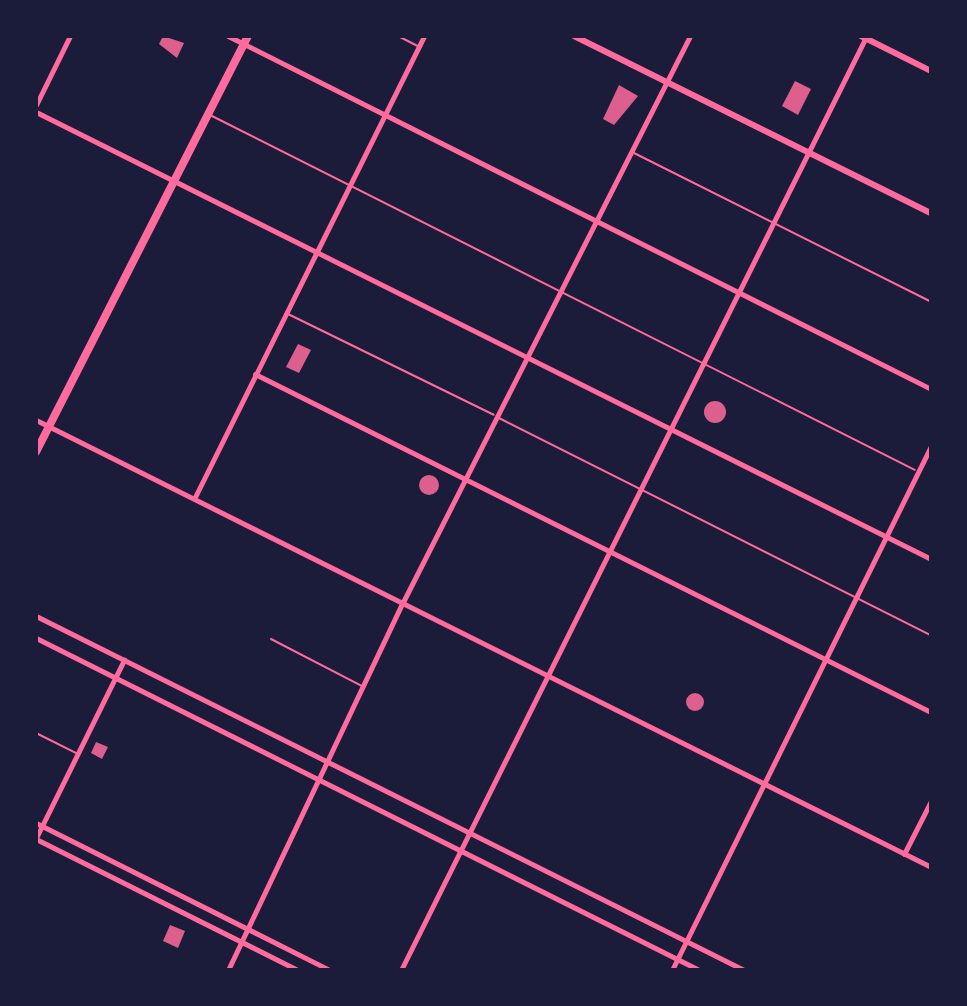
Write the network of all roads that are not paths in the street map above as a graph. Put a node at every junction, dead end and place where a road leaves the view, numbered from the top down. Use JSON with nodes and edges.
{"nodes":[{"id":1,"x":70,"y":36,"type":"edge"},
{"id":2,"x":228,"y":36,"type":"edge"},
{"id":3,"x":398,"y":36,"type":"edge"},
{"id":4,"x":424,"y":36,"type":"edge"},
{"id":5,"x":574,"y":36,"type":"edge"},
{"id":6,"x":690,"y":36,"type":"edge"},
{"id":7,"x":864,"y":37,"type":"edge"},
{"id":8,"x":246,"y":40,"type":"edge"},
{"id":9,"x":419,"y":46,"type":"junction"},
{"id":10,"x":931,"y":71,"type":"edge"},
{"id":11,"x":666,"y":84,"type":"junction"},
{"id":12,"x":36,"y":105,"type":"edge"},
{"id":13,"x":36,"y":112,"type":"edge"},
{"id":14,"x":209,"y":114,"type":"junction"},
{"id":15,"x":384,"y":114,"type":"junction"},
{"id":16,"x":632,"y":151,"type":"junction"},
{"id":17,"x":809,"y":153,"type":"junction"},
{"id":18,"x":174,"y":181,"type":"junction"},
{"id":19,"x":348,"y":185,"type":"junction"},
{"id":20,"x":931,"y":213,"type":"edge"},
{"id":21,"x":597,"y":222,"type":"junction"},
{"id":22,"x":774,"y":222,"type":"junction"},
{"id":23,"x":315,"y":252,"type":"junction"},
{"id":24,"x":562,"y":292,"type":"junction"},
{"id":25,"x":738,"y":293,"type":"junction"},
{"id":26,"x":931,"y":302,"type":"edge"},
{"id":27,"x":285,"y":313,"type":"junction"},
{"id":28,"x":527,"y":357,"type":"junction"},
{"id":29,"x":703,"y":364,"type":"junction"},
{"id":30,"x":255,"y":374,"type":"junction"},
{"id":31,"x":931,"y":389,"type":"edge"},
{"id":32,"x":498,"y":417,"type":"junction"},
{"id":33,"x":36,"y":420,"type":"edge"},
{"id":34,"x":49,"y":427,"type":"junction"},
{"id":35,"x":669,"y":430,"type":"junction"},
{"id":36,"x":931,"y":446,"type":"edge"},
{"id":37,"x":36,"y":452,"type":"edge"},
{"id":38,"x":918,"y":472,"type":"junction"},
{"id":39,"x":466,"y":479,"type":"junction"},
{"id":40,"x":641,"y":486,"type":"junction"},
{"id":41,"x":195,"y":497,"type":"junction"},
{"id":42,"x":885,"y":536,"type":"junction"},
{"id":43,"x":610,"y":550,"type":"junction"},
{"id":44,"x":931,"y":559,"type":"edge"},
{"id":45,"x":854,"y":596,"type":"junction"},
{"id":46,"x":403,"y":602,"type":"junction"},
{"id":47,"x":36,"y":616,"type":"edge"},
{"id":48,"x":931,"y":635,"type":"edge"},
{"id":49,"x":36,"y":638,"type":"edge"},
{"id":50,"x":271,"y":639,"type":"dead end"},
{"id":51,"x":823,"y":658,"type":"junction"},
{"id":52,"x":124,"y":659,"type":"junction"},
{"id":53,"x":548,"y":671,"type":"junction"},
{"id":54,"x":115,"y":678,"type":"junction"},
{"id":55,"x":363,"y":687,"type":"junction"},
{"id":56,"x":931,"y":712,"type":"edge"},
{"id":57,"x":36,"y":733,"type":"edge"},
{"id":58,"x":77,"y":753,"type":"junction"},
{"id":59,"x":329,"y":764,"type":"junction"},
{"id":60,"x":762,"y":780,"type":"junction"},
{"id":61,"x":320,"y":781,"type":"junction"},
{"id":62,"x":931,"y":801,"type":"edge"},
{"id":63,"x":39,"y":824,"type":"edge"},
{"id":64,"x":469,"y":831,"type":"junction"},
{"id":65,"x":36,"y":838,"type":"edge"},
{"id":66,"x":459,"y":850,"type":"junction"},
{"id":67,"x":904,"y":854,"type":"junction"},
{"id":68,"x":931,"y":867,"type":"edge"},
{"id":69,"x":248,"y":929,"type":"junction"},
{"id":70,"x":686,"y":941,"type":"junction"},
{"id":71,"x":242,"y":942,"type":"junction"},
{"id":72,"x":677,"y":959,"type":"junction"},
{"id":73,"x":228,"y":970,"type":"edge"},
{"id":74,"x":298,"y":970,"type":"edge"},
{"id":75,"x":329,"y":970,"type":"edge"},
{"id":76,"x":401,"y":970,"type":"edge"},
{"id":77,"x":672,"y":970,"type":"edge"},
{"id":78,"x":699,"y":970,"type":"edge"},
{"id":79,"x":744,"y":970,"type":"edge"}],
"edges":[{"from":1,"to":12,"type":"street"},
{"from":2,"to":8,"type":"street"},
{"from":3,"to":9,"type":"lane"},
{"from":4,"to":9,"type":"street"},
{"from":5,"to":11,"type":"street"},
{"from":6,"to":11,"type":"street"},
{"from":7,"to":10,"type":"street"},
{"from":7,"to":17,"type":"street"},
{"from":8,"to":14,"type":"main road"},
{"from":8,"to":15,"type":"street"},
{"from":9,"to":15,"type":"street"},
{"from":11,"to":16,"type":"street"},
{"from":11,"to":17,"type":"street"},
{"from":13,"to":18,"type":"street"},
{"from":14,"to":18,"type":"main road"},
{"from":14,"to":19,"type":"lane"},
{"from":15,"to":19,"type":"street"},
{"from":15,"to":21,"type":"street"},
{"from":16,"to":21,"type":"street"},
{"from":16,"to":22,"type":"lane"},
{"from":17,"to":20,"type":"street"},
{"from":17,"to":22,"type":"street"},
{"from":18,"to":23,"type":"street"},
{"from":18,"to":34,"type":"main road"},
{"from":19,"to":23,"type":"street"},
{"from":19,"to":24,"type":"lane"},
{"from":21,"to":24,"type":"street"},
{"from":21,"to":25,"type":"street"},
{"from":22,"to":25,"type":"street"},
{"from":22,"to":26,"type":"lane"},
{"from":23,"to":27,"type":"street"},
{"from":23,"to":28,"type":"street"},
{"from":24,"to":28,"type":"street"},
{"from":24,"to":29,"type":"lane"},
{"from":25,"to":29,"type":"street"},
{"from":25,"to":31,"type":"street"},
{"from":27,"to":30,"type":"street"},
{"from":27,"to":32,"type":"lane"},
{"from":28,"to":32,"type":"street"},
{"from":28,"to":35,"type":"street"},
{"from":29,"to":35,"type":"street"},
{"from":29,"to":38,"type":"lane"},
{"from":30,"to":39,"type":"street"},
{"from":30,"to":41,"type":"street"},
{"from":32,"to":39,"type":"street"},
{"from":32,"to":40,"type":"lane"},
{"from":33,"to":34,"type":"street"},
{"from":34,"to":37,"type":"main road"},
{"from":34,"to":41,"type":"street"},
{"from":35,"to":40,"type":"street"},
{"from":35,"to":42,"type":"street"},
{"from":36,"to":38,"type":"street"},
{"from":38,"to":42,"type":"street"},
{"from":39,"to":43,"type":"street"},
{"from":39,"to":46,"type":"street"},
{"from":40,"to":43,"type":"street"},
{"from":40,"to":45,"type":"lane"},
{"from":41,"to":46,"type":"street"},
{"from":42,"to":44,"type":"street"},
{"from":42,"to":45,"type":"street"},
{"from":43,"to":51,"type":"street"},
{"from":43,"to":53,"type":"street"},
{"from":45,"to":48,"type":"lane"},
{"from":45,"to":51,"type":"street"},
{"from":46,"to":53,"type":"street"},
{"from":46,"to":55,"type":"street"},
{"from":47,"to":52,"type":"street"},
{"from":49,"to":54,"type":"street"},
{"from":50,"to":55,"type":"lane"},
{"from":51,"to":56,"type":"street"},
{"from":51,"to":60,"type":"street"},
{"from":52,"to":54,"type":"street"},
{"from":52,"to":59,"type":"street"},
{"from":53,"to":60,"type":"street"},
{"from":53,"to":64,"type":"street"},
{"from":54,"to":58,"type":"street"},
{"from":54,"to":61,"type":"street"},
{"from":55,"to":59,"type":"street"},
{"from":57,"to":58,"type":"lane"},
{"from":58,"to":63,"type":"street"},
{"from":59,"to":61,"type":"street"},
{"from":59,"to":64,"type":"street"},
{"from":60,"to":67,"type":"street"},
{"from":60,"to":70,"type":"street"},
{"from":61,"to":66,"type":"street"},
{"from":61,"to":69,"type":"street"},
{"from":62,"to":67,"type":"street"},
{"from":63,"to":65,"type":"street"},
{"from":63,"to":69,"type":"street"},
{"from":64,"to":66,"type":"street"},
{"from":64,"to":70,"type":"street"},
{"from":65,"to":71,"type":"street"},
{"from":66,"to":72,"type":"street"},
{"from":66,"to":76,"type":"street"},
{"from":67,"to":68,"type":"street"},
{"from":69,"to":71,"type":"street"},
{"from":69,"to":75,"type":"street"},
{"from":70,"to":72,"type":"street"},
{"from":70,"to":79,"type":"street"},
{"from":71,"to":73,"type":"street"},
{"from":71,"to":74,"type":"street"},
{"from":72,"to":77,"type":"street"},
{"from":72,"to":78,"type":"street"}]}
